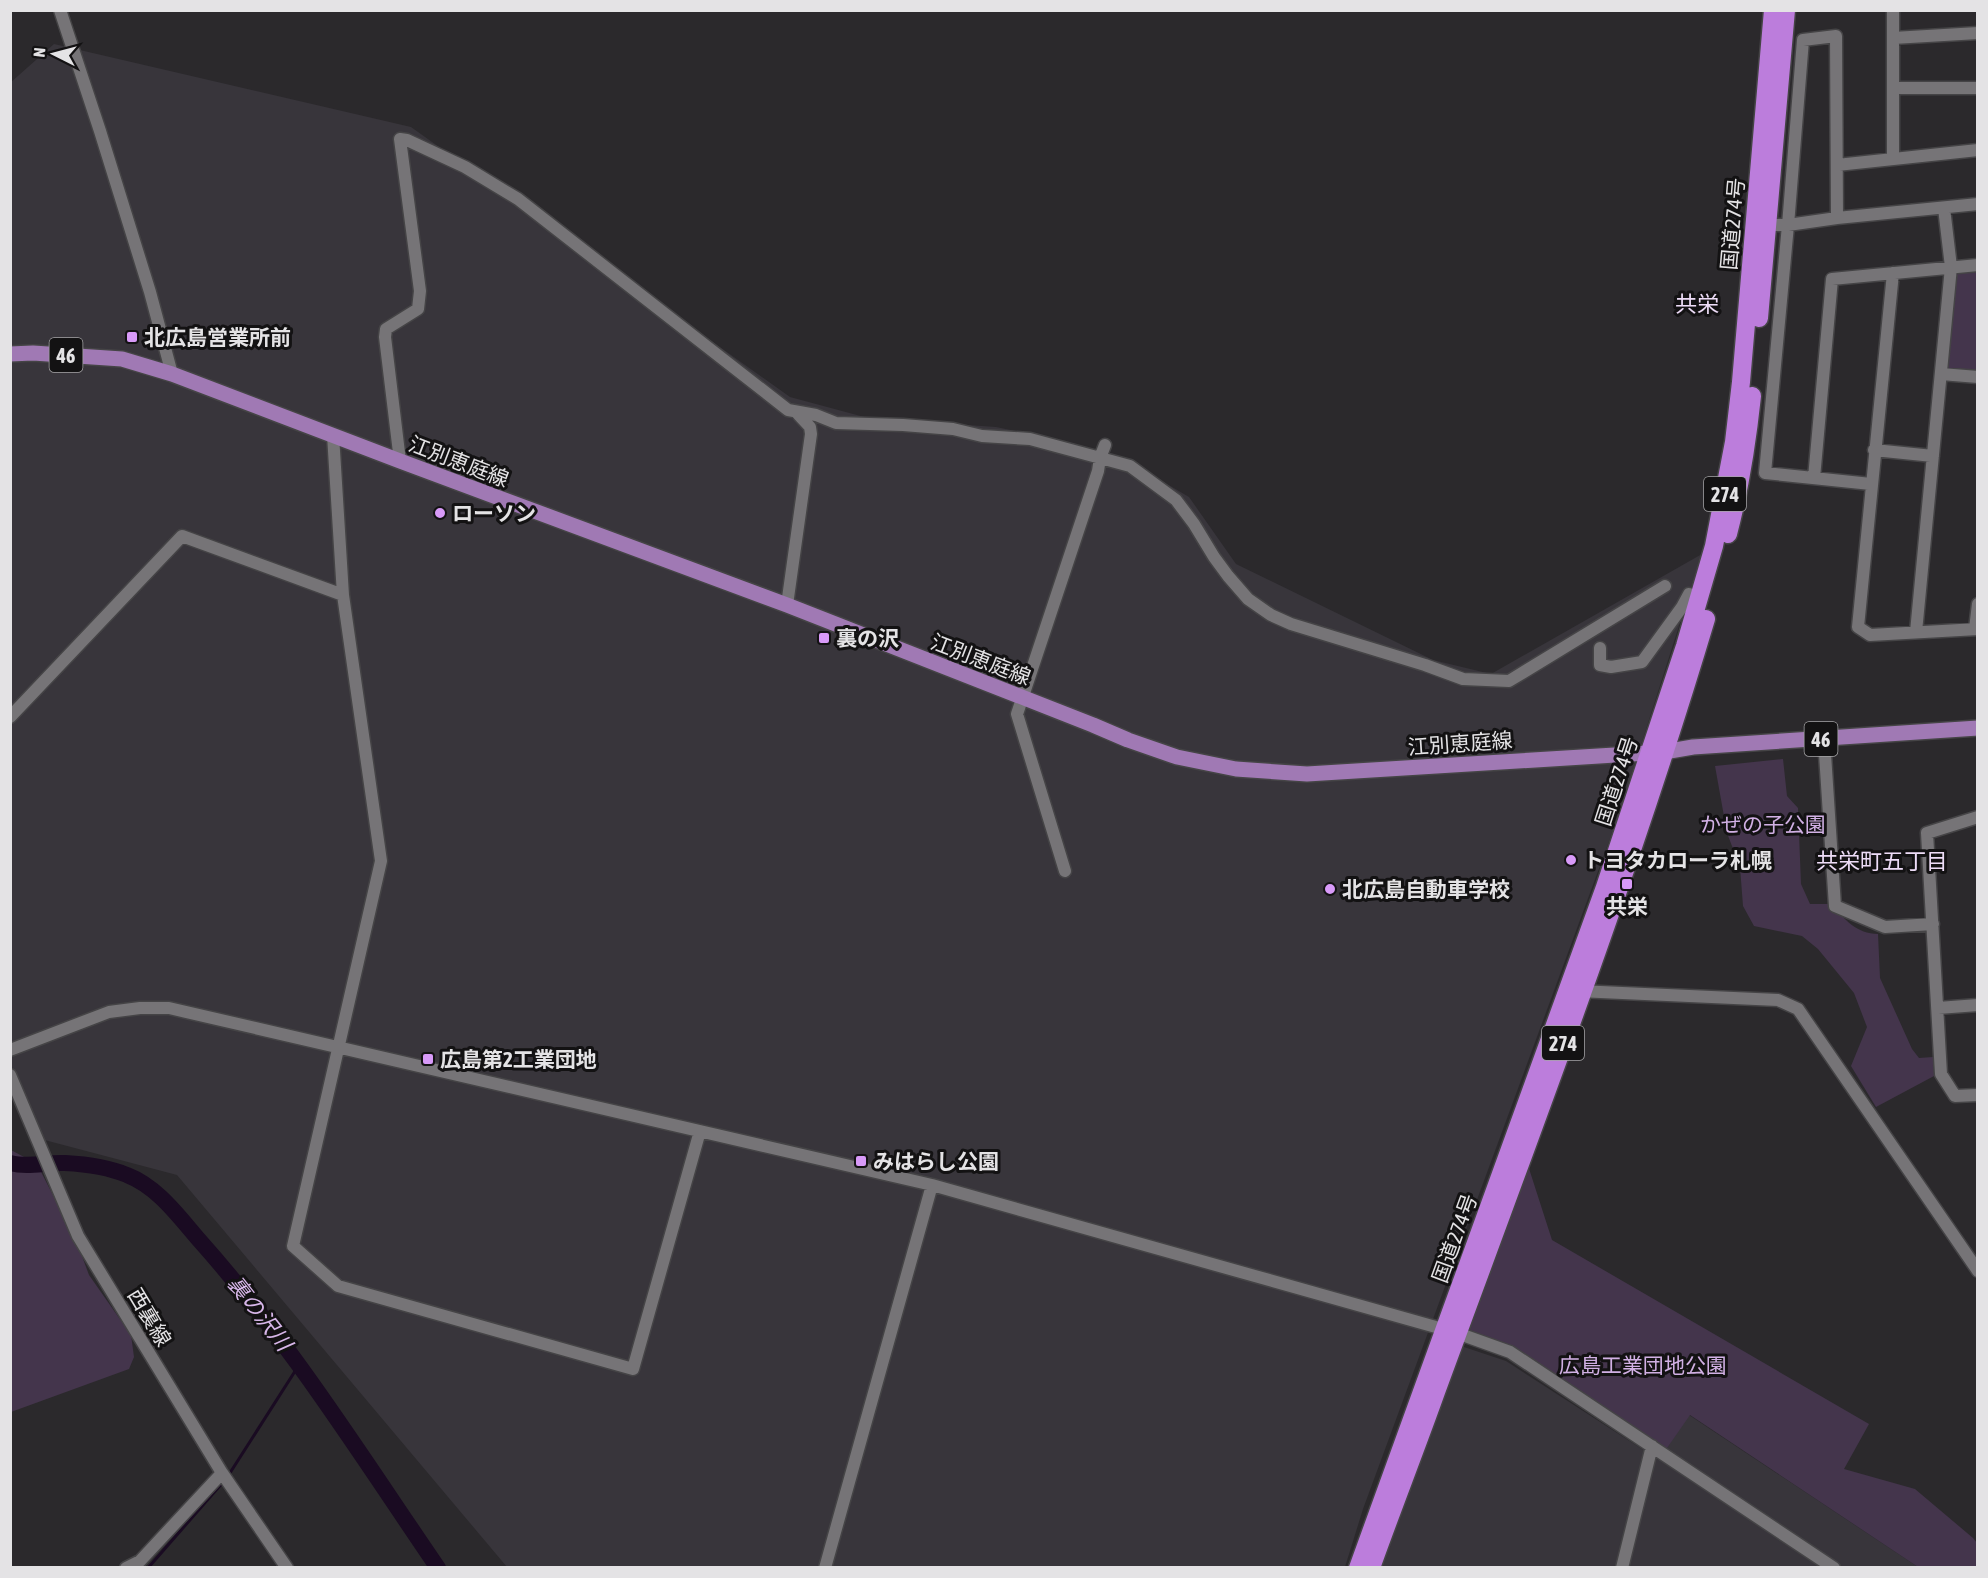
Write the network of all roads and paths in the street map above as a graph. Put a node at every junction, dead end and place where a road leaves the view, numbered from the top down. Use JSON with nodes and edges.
{"nodes":[{"id":1,"x":60,"y":10,"type":"edge"},
{"id":2,"x":1773,"y":10,"type":"edge"},
{"id":3,"x":1786,"y":10,"type":"edge"},
{"id":4,"x":1893,"y":10,"type":"edge"},
{"id":5,"x":1977,"y":33,"type":"edge"},
{"id":6,"x":1893,"y":38,"type":"junction"},
{"id":7,"x":1893,"y":88,"type":"junction"},
{"id":8,"x":1977,"y":88,"type":"edge"},
{"id":9,"x":1977,"y":150,"type":"edge"},
{"id":10,"x":1893,"y":159,"type":"junction"},
{"id":11,"x":1837,"y":165,"type":"junction"},
{"id":12,"x":1977,"y":204,"type":"edge"},
{"id":13,"x":1944,"y":208,"type":"junction"},
{"id":14,"x":1837,"y":218,"type":"junction"},
{"id":15,"x":1762,"y":225,"type":"junction"},
{"id":16,"x":1788,"y":225,"type":"junction"},
{"id":17,"x":1977,"y":264,"type":"edge"},
{"id":18,"x":1951,"y":267,"type":"junction"},
{"id":19,"x":1893,"y":273,"type":"junction"},
{"id":20,"x":10,"y":354,"type":"edge"},
{"id":21,"x":172,"y":374,"type":"junction"},
{"id":22,"x":1941,"y":374,"type":"junction"},
{"id":23,"x":1977,"y":377,"type":"edge"},
{"id":24,"x":796,"y":412,"type":"junction"},
{"id":25,"x":333,"y":435,"type":"junction"},
{"id":26,"x":1106,"y":446,"type":"dead end"},
{"id":27,"x":1874,"y":450,"type":"junction"},
{"id":28,"x":1933,"y":456,"type":"junction"},
{"id":29,"x":1100,"y":458,"type":"junction"},
{"id":30,"x":400,"y":461,"type":"junction"},
{"id":31,"x":1814,"y":478,"type":"junction"},
{"id":32,"x":1871,"y":484,"type":"junction"},
{"id":33,"x":1665,"y":586,"type":"dead end"},
{"id":34,"x":343,"y":595,"type":"junction"},
{"id":35,"x":1700,"y":597,"type":"junction"},
{"id":36,"x":1977,"y":604,"type":"edge"},
{"id":37,"x":787,"y":605,"type":"junction"},
{"id":38,"x":1976,"y":629,"type":"edge"},
{"id":39,"x":1916,"y":632,"type":"junction"},
{"id":40,"x":1599,"y":648,"type":"dead end"},
{"id":41,"x":1022,"y":697,"type":"junction"},
{"id":42,"x":10,"y":717,"type":"edge"},
{"id":43,"x":1977,"y":728,"type":"edge"},
{"id":44,"x":1824,"y":739,"type":"junction"},
{"id":45,"x":1656,"y":752,"type":"junction"},
{"id":46,"x":1977,"y":817,"type":"edge"},
{"id":47,"x":1065,"y":871,"type":"dead end"},
{"id":48,"x":1933,"y":924,"type":"junction"},
{"id":49,"x":1575,"y":991,"type":"junction"},
{"id":50,"x":1977,"y":1005,"type":"edge"},
{"id":51,"x":1938,"y":1008,"type":"junction"},
{"id":52,"x":338,"y":1046,"type":"junction"},
{"id":53,"x":10,"y":1050,"type":"edge"},
{"id":54,"x":10,"y":1075,"type":"edge"},
{"id":55,"x":1977,"y":1095,"type":"edge"},
{"id":56,"x":700,"y":1131,"type":"junction"},
{"id":57,"x":932,"y":1185,"type":"junction"},
{"id":58,"x":1977,"y":1271,"type":"edge"},
{"id":59,"x":1451,"y":1331,"type":"junction"},
{"id":60,"x":1652,"y":1446,"type":"junction"},
{"id":61,"x":222,"y":1473,"type":"junction"},
{"id":62,"x":126,"y":1568,"type":"edge"},
{"id":63,"x":287,"y":1568,"type":"edge"},
{"id":64,"x":825,"y":1568,"type":"edge"},
{"id":65,"x":1358,"y":1568,"type":"edge"},
{"id":66,"x":1371,"y":1568,"type":"edge"},
{"id":67,"x":1622,"y":1568,"type":"edge"},
{"id":68,"x":1834,"y":1568,"type":"edge"}],
"edges":[{"from":1,"to":21,"type":"street"},
{"from":2,"to":15,"type":"highway","name":"国道274号","number":"274"},
{"from":3,"to":15,"type":"highway","name":"国道274号","number":"274"},
{"from":4,"to":6,"type":"street"},
{"from":5,"to":6,"type":"street"},
{"from":6,"to":7,"type":"street"},
{"from":7,"to":8,"type":"street"},
{"from":7,"to":10,"type":"street"},
{"from":9,"to":10,"type":"street"},
{"from":10,"to":11,"type":"street"},
{"from":11,"to":14,"type":"street"},
{"from":11,"to":16,"type":"street"},
{"from":12,"to":13,"type":"street"},
{"from":13,"to":14,"type":"street"},
{"from":13,"to":18,"type":"street"},
{"from":14,"to":16,"type":"street"},
{"from":15,"to":16,"type":"street"},
{"from":15,"to":35,"type":"highway","name":"国道274号","number":"274"},
{"from":15,"to":45,"type":"highway","name":"国道274号","number":"274"},
{"from":16,"to":31,"type":"street"},
{"from":17,"to":18,"type":"street"},
{"from":18,"to":19,"type":"street"},
{"from":18,"to":22,"type":"street"},
{"from":19,"to":27,"type":"street"},
{"from":19,"to":31,"type":"street"},
{"from":20,"to":21,"type":"main road","name":"江別恵庭線","number":"46"},
{"from":21,"to":25,"type":"main road","name":"江別恵庭線","number":"46"},
{"from":22,"to":23,"type":"street"},
{"from":22,"to":28,"type":"street"},
{"from":24,"to":29,"type":"street"},
{"from":24,"to":30,"type":"street"},
{"from":24,"to":37,"type":"street"},
{"from":25,"to":30,"type":"main road","name":"江別恵庭線","number":"46"},
{"from":25,"to":34,"type":"street"},
{"from":26,"to":29,"type":"street"},
{"from":27,"to":28,"type":"street"},
{"from":27,"to":32,"type":"street"},
{"from":28,"to":39,"type":"street"},
{"from":29,"to":33,"type":"street"},
{"from":29,"to":41,"type":"street"},
{"from":30,"to":37,"type":"main road","name":"江別恵庭線","number":"46"},
{"from":31,"to":32,"type":"street"},
{"from":32,"to":39,"type":"street"},
{"from":34,"to":42,"type":"street"},
{"from":34,"to":52,"type":"street"},
{"from":35,"to":40,"type":"street"},
{"from":35,"to":45,"type":"highway","name":"国道274号","number":"274"},
{"from":36,"to":38,"type":"street"},
{"from":37,"to":41,"type":"main road","name":"江別恵庭線","number":"46"},
{"from":38,"to":39,"type":"street"},
{"from":41,"to":45,"type":"main road","name":"江別恵庭線","number":"46"},
{"from":41,"to":47,"type":"street"},
{"from":43,"to":44,"type":"main road","name":"江別恵庭線","number":"46"},
{"from":44,"to":45,"type":"main road","name":"江別恵庭線","number":"46"},
{"from":44,"to":48,"type":"street"},
{"from":45,"to":49,"type":"highway","name":"国道274号","number":"274"},
{"from":46,"to":48,"type":"street"},
{"from":48,"to":51,"type":"street"},
{"from":49,"to":58,"type":"street"},
{"from":49,"to":59,"type":"highway","name":"国道274号","number":"274"},
{"from":50,"to":51,"type":"street"},
{"from":51,"to":55,"type":"street"},
{"from":52,"to":53,"type":"street"},
{"from":52,"to":56,"type":"street"},
{"from":52,"to":56,"type":"street"},
{"from":54,"to":61,"type":"street","name":"西裏線"},
{"from":56,"to":57,"type":"street"},
{"from":57,"to":59,"type":"street"},
{"from":57,"to":64,"type":"street"},
{"from":59,"to":60,"type":"street"},
{"from":59,"to":65,"type":"highway","name":"国道274号","number":"274"},
{"from":59,"to":66,"type":"highway","name":"国道274号","number":"274"},
{"from":60,"to":67,"type":"street"},
{"from":60,"to":68,"type":"street"},
{"from":61,"to":62,"type":"street"},
{"from":61,"to":63,"type":"street","name":"西裏線"}]}
